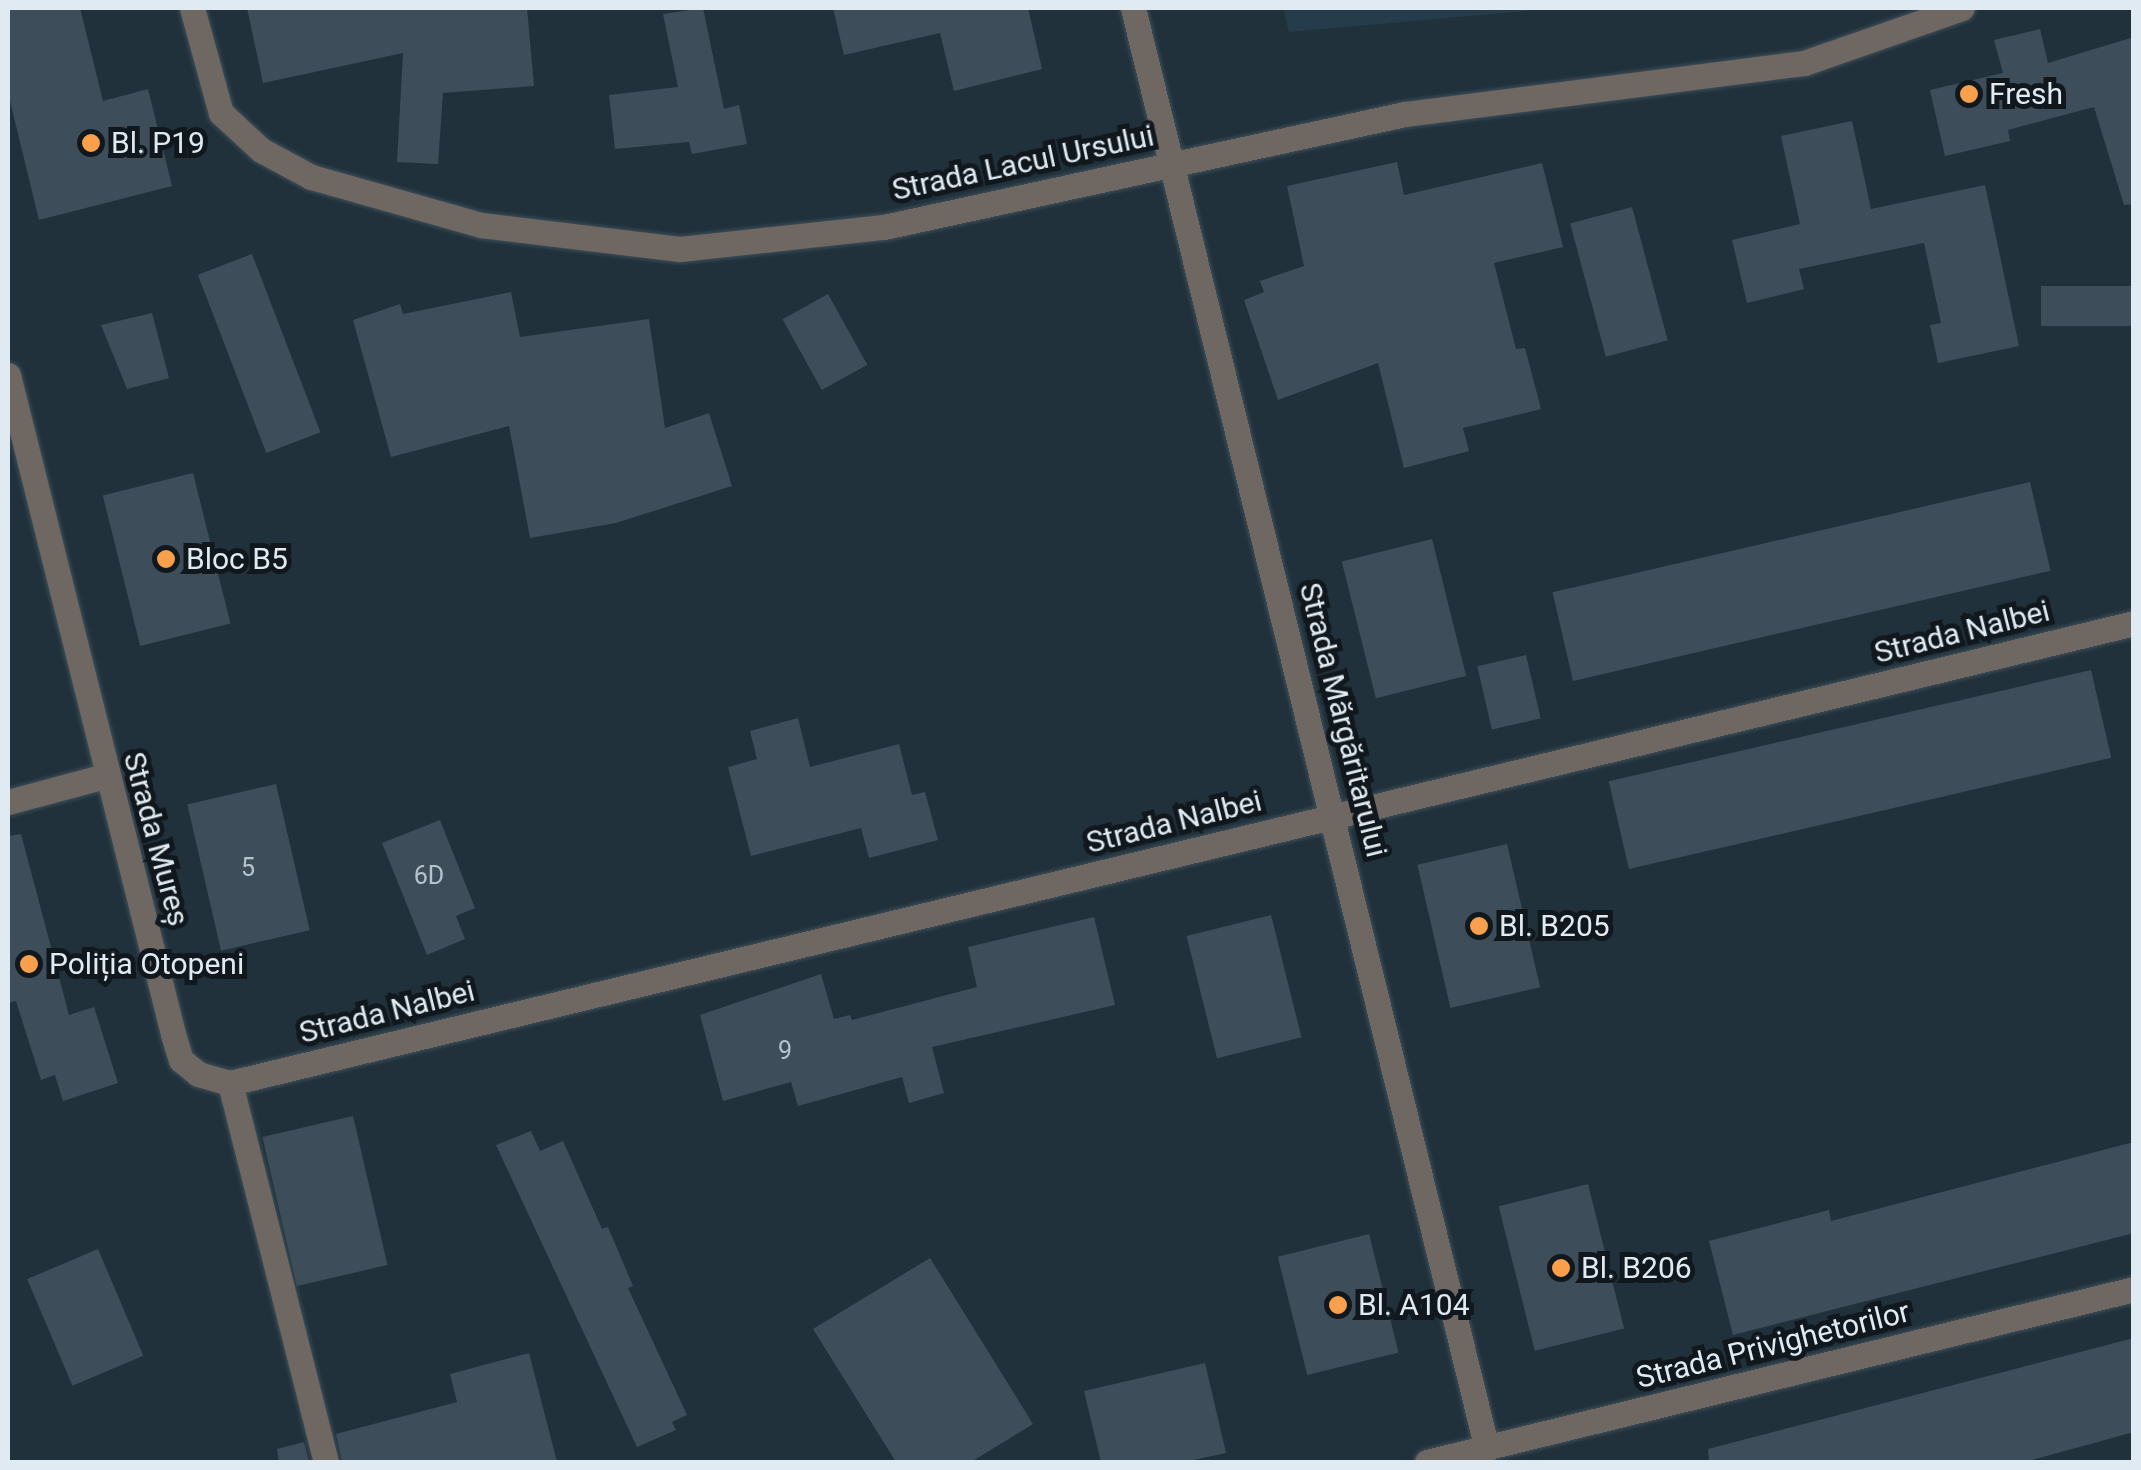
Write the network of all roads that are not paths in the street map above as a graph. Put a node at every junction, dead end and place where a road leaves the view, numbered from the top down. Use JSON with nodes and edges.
{"nodes":[{"id":1,"x":192,"y":8,"type":"edge"},
{"id":2,"x":1134,"y":8,"type":"edge"},
{"id":3,"x":1962,"y":8,"type":"edge"},
{"id":4,"x":1171,"y":164,"type":"junction"},
{"id":5,"x":8,"y":375,"type":"edge"},
{"id":6,"x":2134,"y":623,"type":"edge"},
{"id":7,"x":105,"y":776,"type":"junction"},
{"id":8,"x":8,"y":802,"type":"edge"},
{"id":9,"x":1334,"y":818,"type":"junction"},
{"id":10,"x":230,"y":1083,"type":"junction"},
{"id":11,"x":2134,"y":1289,"type":"edge"},
{"id":12,"x":1488,"y":1450,"type":"junction"},
{"id":13,"x":326,"y":1462,"type":"edge"},
{"id":14,"x":1427,"y":1462,"type":"edge"}],
"edges":[{"from":1,"to":4,"type":"street","name":"Strada Lacul Ursului"},
{"from":2,"to":4,"type":"street","name":"Strada Mărgăritarului"},
{"from":3,"to":4,"type":"street","name":"Strada Lacul Ursului"},
{"from":4,"to":9,"type":"street","name":"Strada Mărgăritarului"},
{"from":5,"to":7,"type":"street","name":"Strada Mureș"},
{"from":6,"to":9,"type":"street","name":"Strada Nalbei"},
{"from":7,"to":8,"type":"street"},
{"from":7,"to":10,"type":"street","name":"Strada Mureș"},
{"from":9,"to":10,"type":"street","name":"Strada Nalbei"},
{"from":9,"to":12,"type":"street","name":"Strada Mărgăritarului"},
{"from":10,"to":13,"type":"street"},
{"from":11,"to":12,"type":"street","name":"Strada Privighetorilor"},
{"from":12,"to":14,"type":"street","name":"Strada Privighetorilor"}]}
